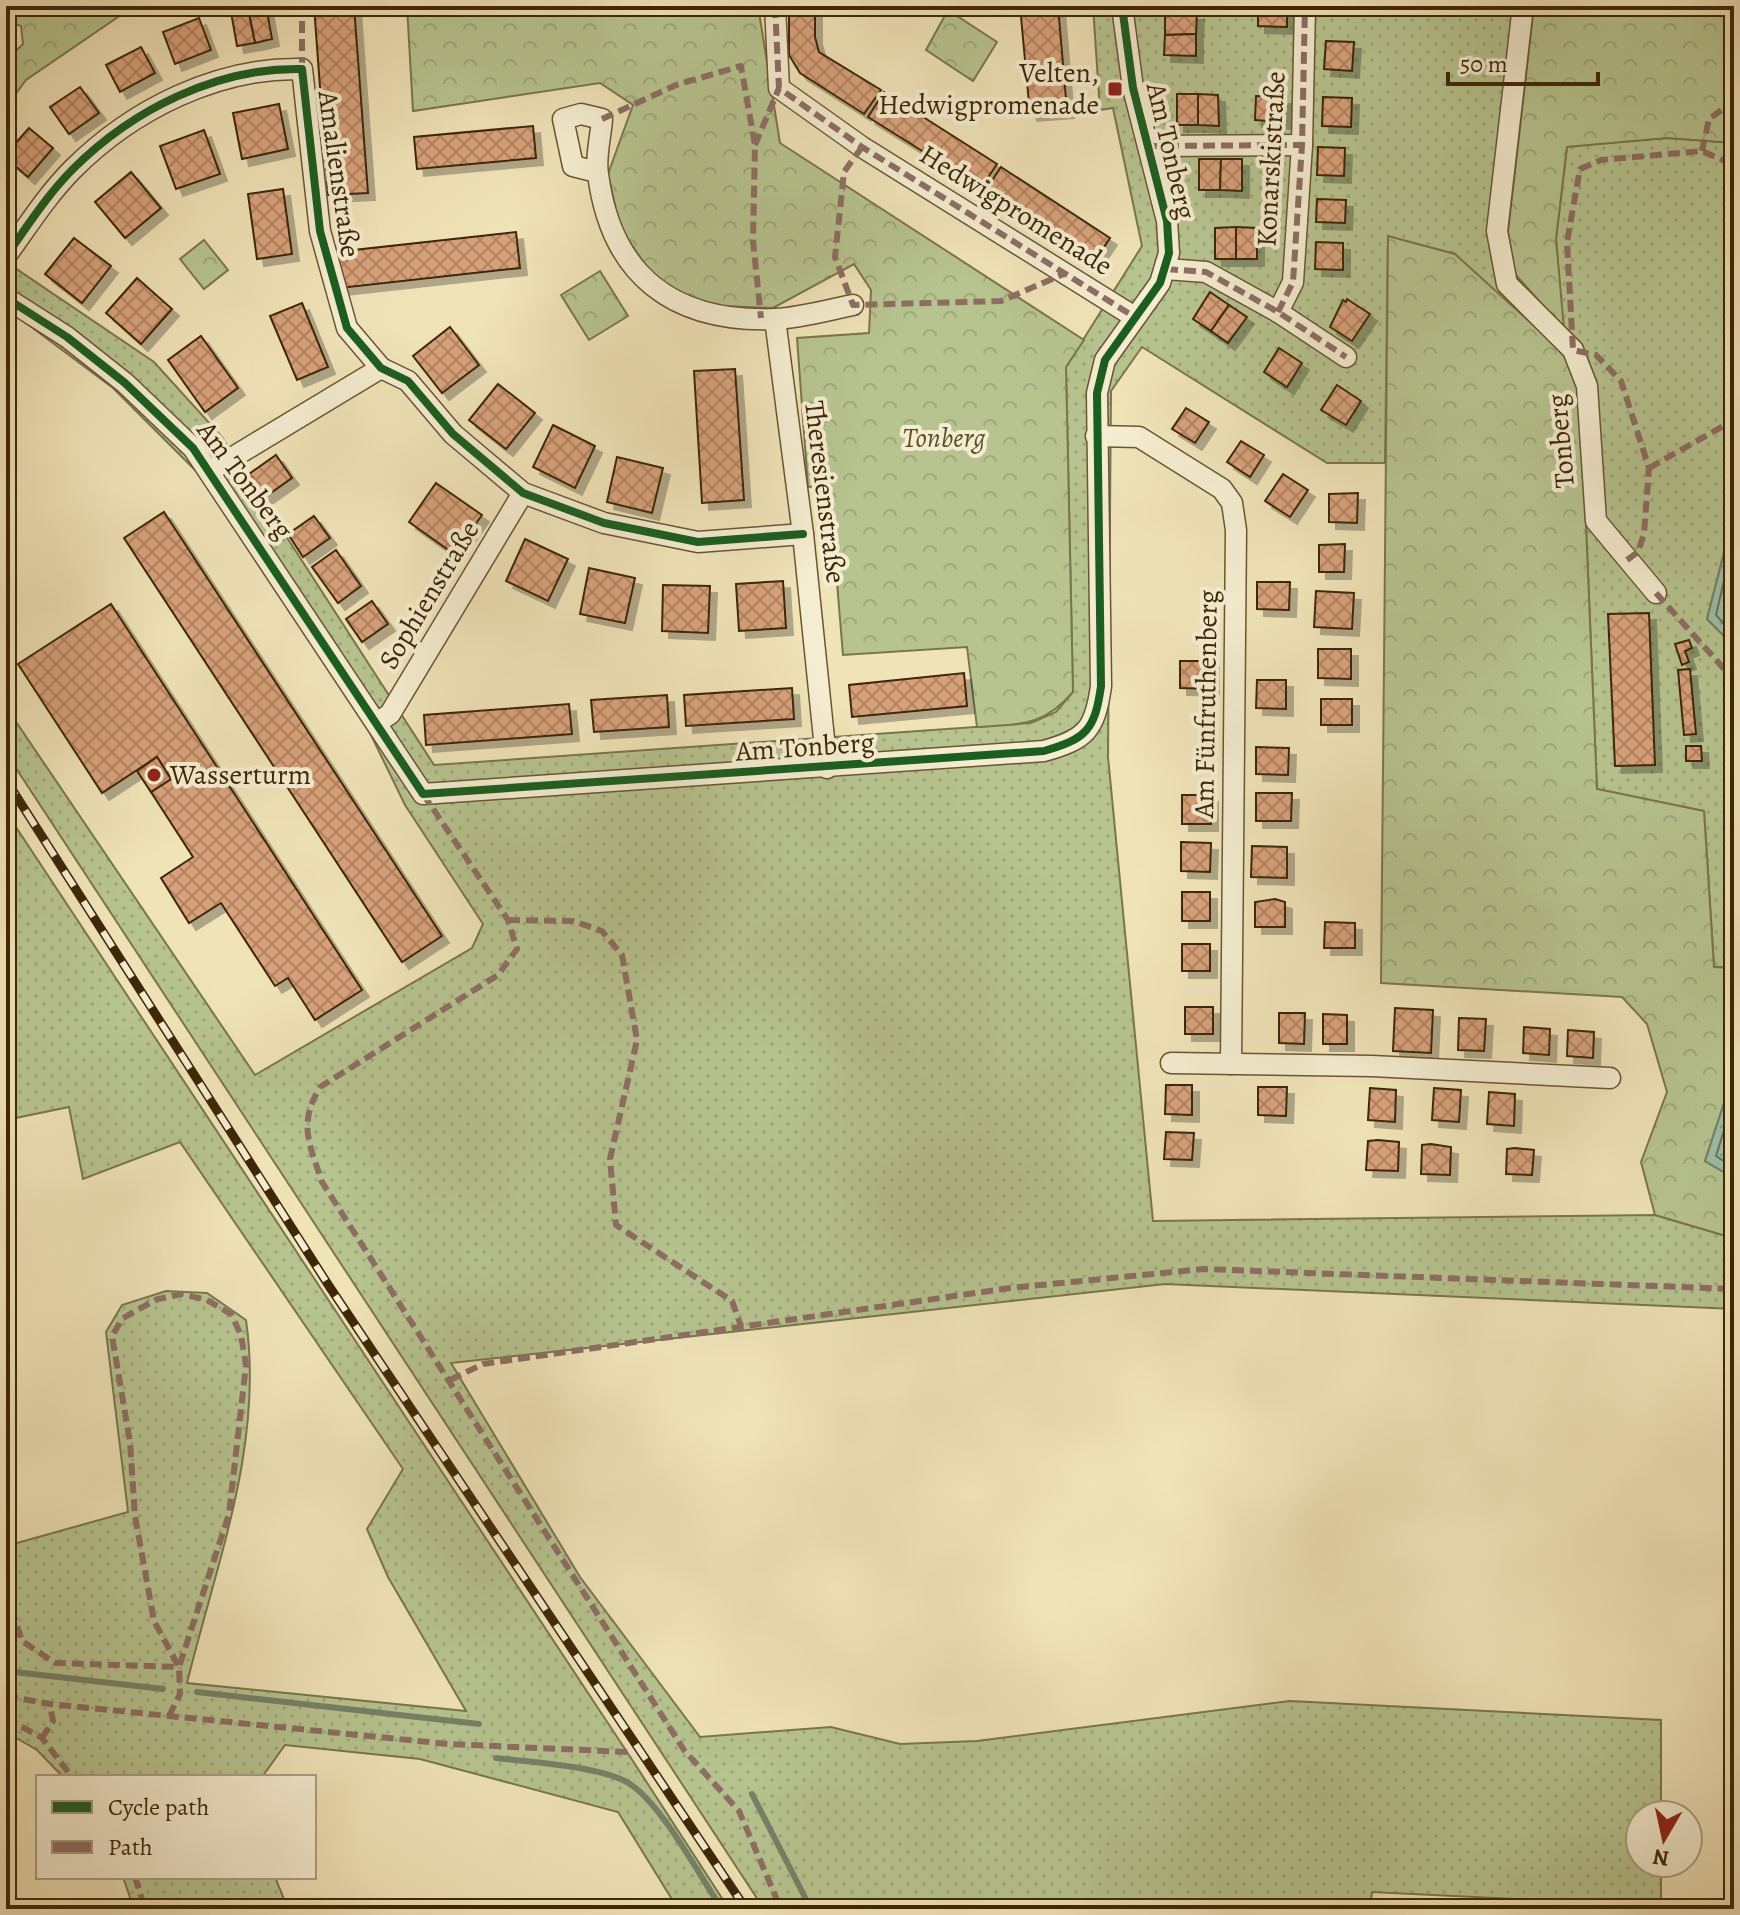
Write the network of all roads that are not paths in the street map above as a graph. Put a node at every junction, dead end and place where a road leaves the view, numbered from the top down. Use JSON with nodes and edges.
{"nodes":[{"id":1,"x":775,"y":6,"type":"edge"},
{"id":2,"x":1122,"y":6,"type":"edge"},
{"id":3,"x":1305,"y":6,"type":"edge"},
{"id":4,"x":1523,"y":6,"type":"edge"},
{"id":5,"x":1302,"y":145,"type":"junction"},
{"id":6,"x":1149,"y":146,"type":"junction"},
{"id":7,"x":597,"y":172,"type":"dead end"},
{"id":8,"x":6,"y":256,"type":"edge"},
{"id":9,"x":1166,"y":269,"type":"junction"},
{"id":10,"x":6,"y":298,"type":"edge"},
{"id":11,"x":853,"y":305,"type":"dead end"},
{"id":12,"x":1278,"y":312,"type":"junction"},
{"id":13,"x":1133,"y":316,"type":"junction"},
{"id":14,"x":775,"y":319,"type":"junction"},
{"id":15,"x":1346,"y":357,"type":"dead end"},
{"id":16,"x":381,"y":368,"type":"junction"},
{"id":17,"x":1096,"y":436,"type":"junction"},
{"id":18,"x":210,"y":471,"type":"junction"},
{"id":19,"x":523,"y":493,"type":"junction"},
{"id":20,"x":803,"y":534,"type":"junction"},
{"id":21,"x":1656,"y":593,"type":"dead end"},
{"id":22,"x":378,"y":722,"type":"junction"},
{"id":23,"x":827,"y":768,"type":"junction"},
{"id":24,"x":1171,"y":1063,"type":"dead end"},
{"id":25,"x":1231,"y":1064,"type":"junction"},
{"id":26,"x":1610,"y":1078,"type":"dead end"}],
"edges":[{"from":1,"to":13,"type":"street","name":"Hedwigpromenade"},
{"from":2,"to":6,"type":"street","name":"Am Tonberg"},
{"from":3,"to":5,"type":"street","name":"Konarskistraße"},
{"from":4,"to":21,"type":"street","name":"Tonberg"},
{"from":5,"to":6,"type":"street"},
{"from":5,"to":12,"type":"street","name":"Konarskistraße"},
{"from":6,"to":9,"type":"street","name":"Am Tonberg"},
{"from":7,"to":14,"type":"street"},
{"from":8,"to":16,"type":"street","name":"Amalienstraße"},
{"from":9,"to":12,"type":"street"},
{"from":9,"to":13,"type":"street","name":"Am Tonberg"},
{"from":10,"to":18,"type":"street","name":"Am Tonberg"},
{"from":11,"to":14,"type":"street"},
{"from":12,"to":15,"type":"street"},
{"from":13,"to":17,"type":"street","name":"Am Tonberg"},
{"from":14,"to":20,"type":"street","name":"Theresienstraße"},
{"from":16,"to":18,"type":"street"},
{"from":16,"to":19,"type":"street","name":"Amalienstraße"},
{"from":17,"to":23,"type":"street","name":"Am Tonberg"},
{"from":17,"to":25,"type":"street","name":"Am Fünfruthenberg"},
{"from":18,"to":22,"type":"street","name":"Am Tonberg"},
{"from":19,"to":20,"type":"street","name":"Amalienstraße"},
{"from":19,"to":22,"type":"street","name":"Sophienstraße"},
{"from":20,"to":23,"type":"street","name":"Theresienstraße"},
{"from":22,"to":23,"type":"street","name":"Am Tonberg"},
{"from":24,"to":25,"type":"street"},
{"from":25,"to":26,"type":"street"}]}
